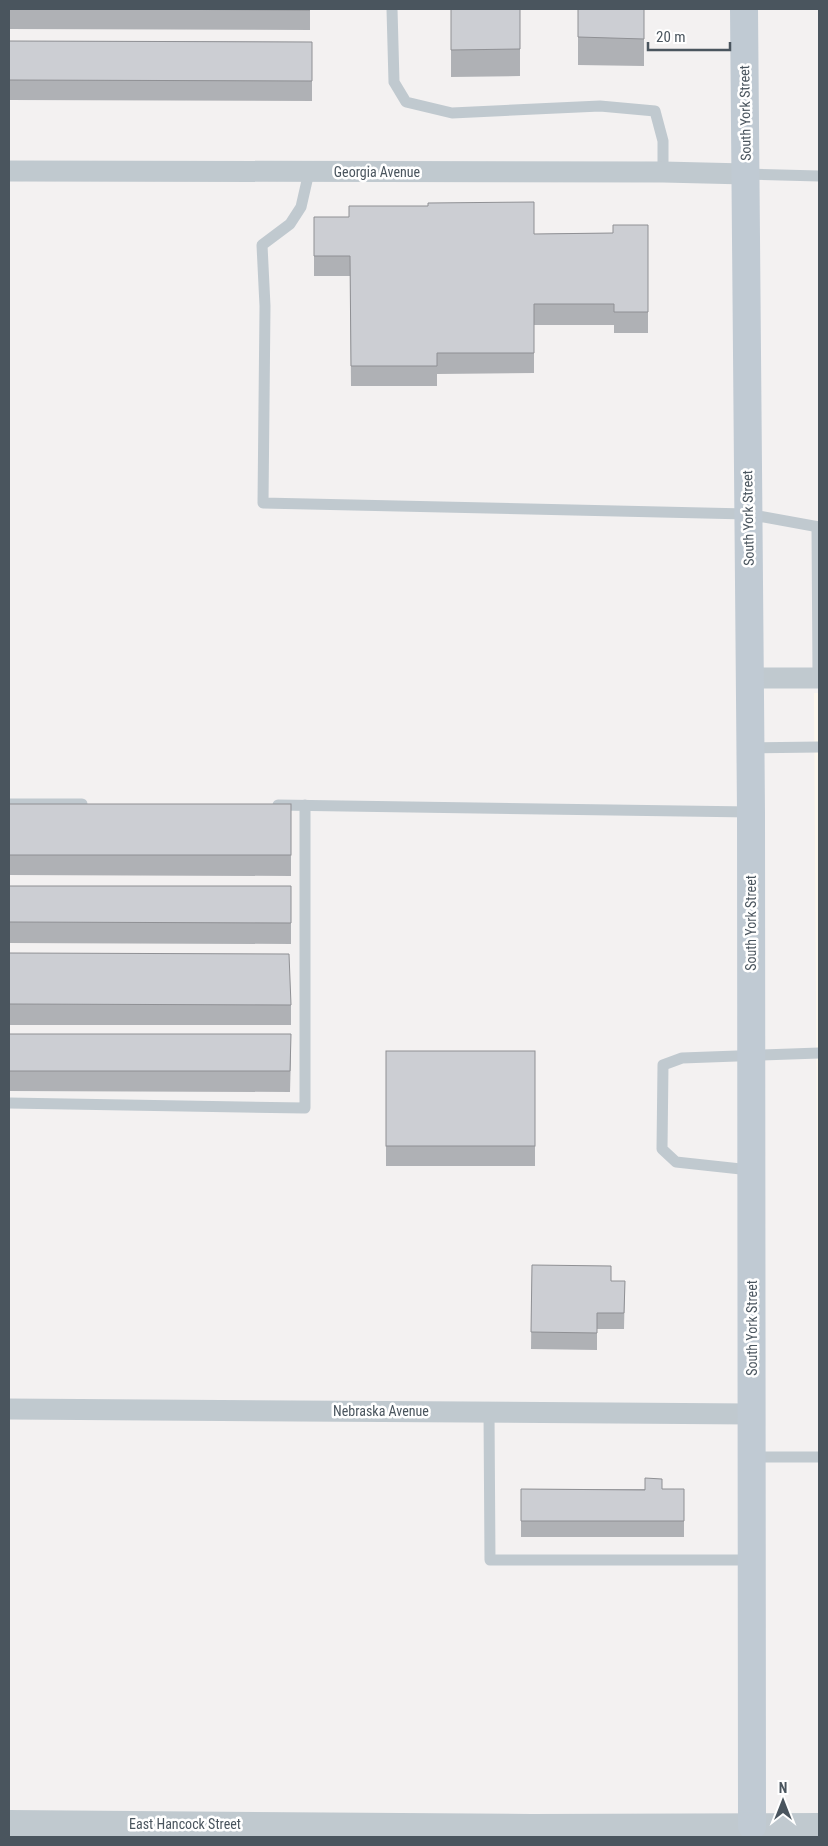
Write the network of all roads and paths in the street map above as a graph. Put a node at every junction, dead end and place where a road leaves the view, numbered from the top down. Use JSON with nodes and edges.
{"nodes":[{"id":1,"x":392,"y":9,"type":"edge"},
{"id":2,"x":744,"y":9,"type":"edge"},
{"id":3,"x":9,"y":171,"type":"edge"},
{"id":4,"x":308,"y":172,"type":"junction"},
{"id":5,"x":663,"y":172,"type":"junction"},
{"id":6,"x":746,"y":174,"type":"junction"},
{"id":7,"x":819,"y":176,"type":"edge"},
{"id":8,"x":748,"y":514,"type":"junction"},
{"id":9,"x":818,"y":527,"type":"edge"},
{"id":10,"x":750,"y":678,"type":"junction"},
{"id":11,"x":819,"y":678,"type":"edge"},
{"id":12,"x":819,"y":747,"type":"edge"},
{"id":13,"x":750,"y":748,"type":"junction"},
{"id":14,"x":9,"y":804,"type":"edge"},
{"id":15,"x":98,"y":804,"type":"edge"},
{"id":16,"x":265,"y":805,"type":"edge"},
{"id":17,"x":305,"y":805,"type":"junction"},
{"id":18,"x":751,"y":812,"type":"junction"},
{"id":19,"x":819,"y":1053,"type":"edge"},
{"id":20,"x":751,"y":1056,"type":"junction"},
{"id":21,"x":9,"y":1103,"type":"edge"},
{"id":22,"x":750,"y":1170,"type":"junction"},
{"id":23,"x":9,"y":1408,"type":"edge"},
{"id":24,"x":489,"y":1412,"type":"junction"},
{"id":25,"x":752,"y":1414,"type":"junction"},
{"id":26,"x":752,"y":1457,"type":"junction"},
{"id":27,"x":819,"y":1457,"type":"edge"},
{"id":28,"x":752,"y":1560,"type":"junction"},
{"id":29,"x":9,"y":1823,"type":"edge"},
{"id":30,"x":819,"y":1826,"type":"edge"},
{"id":31,"x":309,"y":1831,"type":"edge"},
{"id":32,"x":752,"y":1831,"type":"edge"},
{"id":33,"x":569,"y":1832,"type":"edge"}],
"edges":[{"from":1,"to":5,"type":"lane"},
{"from":2,"to":6,"type":"main road","name":"South York Street"},
{"from":3,"to":4,"type":"street","name":"Georgia Avenue"},
{"from":4,"to":5,"type":"street","name":"Georgia Avenue"},
{"from":4,"to":8,"type":"lane"},
{"from":5,"to":6,"type":"street","name":"Georgia Avenue"},
{"from":6,"to":7,"type":"lane"},
{"from":6,"to":8,"type":"main road","name":"South York Street"},
{"from":8,"to":9,"type":"lane"},
{"from":8,"to":10,"type":"main road","name":"South York Street"},
{"from":9,"to":11,"type":"lane"},
{"from":10,"to":11,"type":"street"},
{"from":10,"to":13,"type":"main road","name":"South York Street"},
{"from":12,"to":13,"type":"lane"},
{"from":13,"to":18,"type":"main road","name":"South York Street"},
{"from":14,"to":15,"type":"lane"},
{"from":16,"to":17,"type":"lane"},
{"from":17,"to":18,"type":"lane"},
{"from":17,"to":21,"type":"lane"},
{"from":18,"to":20,"type":"main road","name":"South York Street"},
{"from":19,"to":20,"type":"lane"},
{"from":20,"to":22,"type":"main road","name":"South York Street"},
{"from":20,"to":22,"type":"lane"},
{"from":22,"to":25,"type":"main road","name":"South York Street"},
{"from":23,"to":24,"type":"street","name":"Nebraska Avenue"},
{"from":24,"to":25,"type":"street","name":"Nebraska Avenue"},
{"from":24,"to":28,"type":"lane"},
{"from":25,"to":26,"type":"main road","name":"South York Street"},
{"from":26,"to":27,"type":"lane"},
{"from":26,"to":28,"type":"main road","name":"South York Street"},
{"from":28,"to":32,"type":"main road","name":"South York Street"},
{"from":29,"to":31,"type":"street","name":"East Hancock Street"},
{"from":30,"to":32,"type":"street","name":"East Hancock Street"},
{"from":31,"to":33,"type":"street","name":"East Hancock Street"},
{"from":32,"to":33,"type":"street","name":"East Hancock Street"}]}
